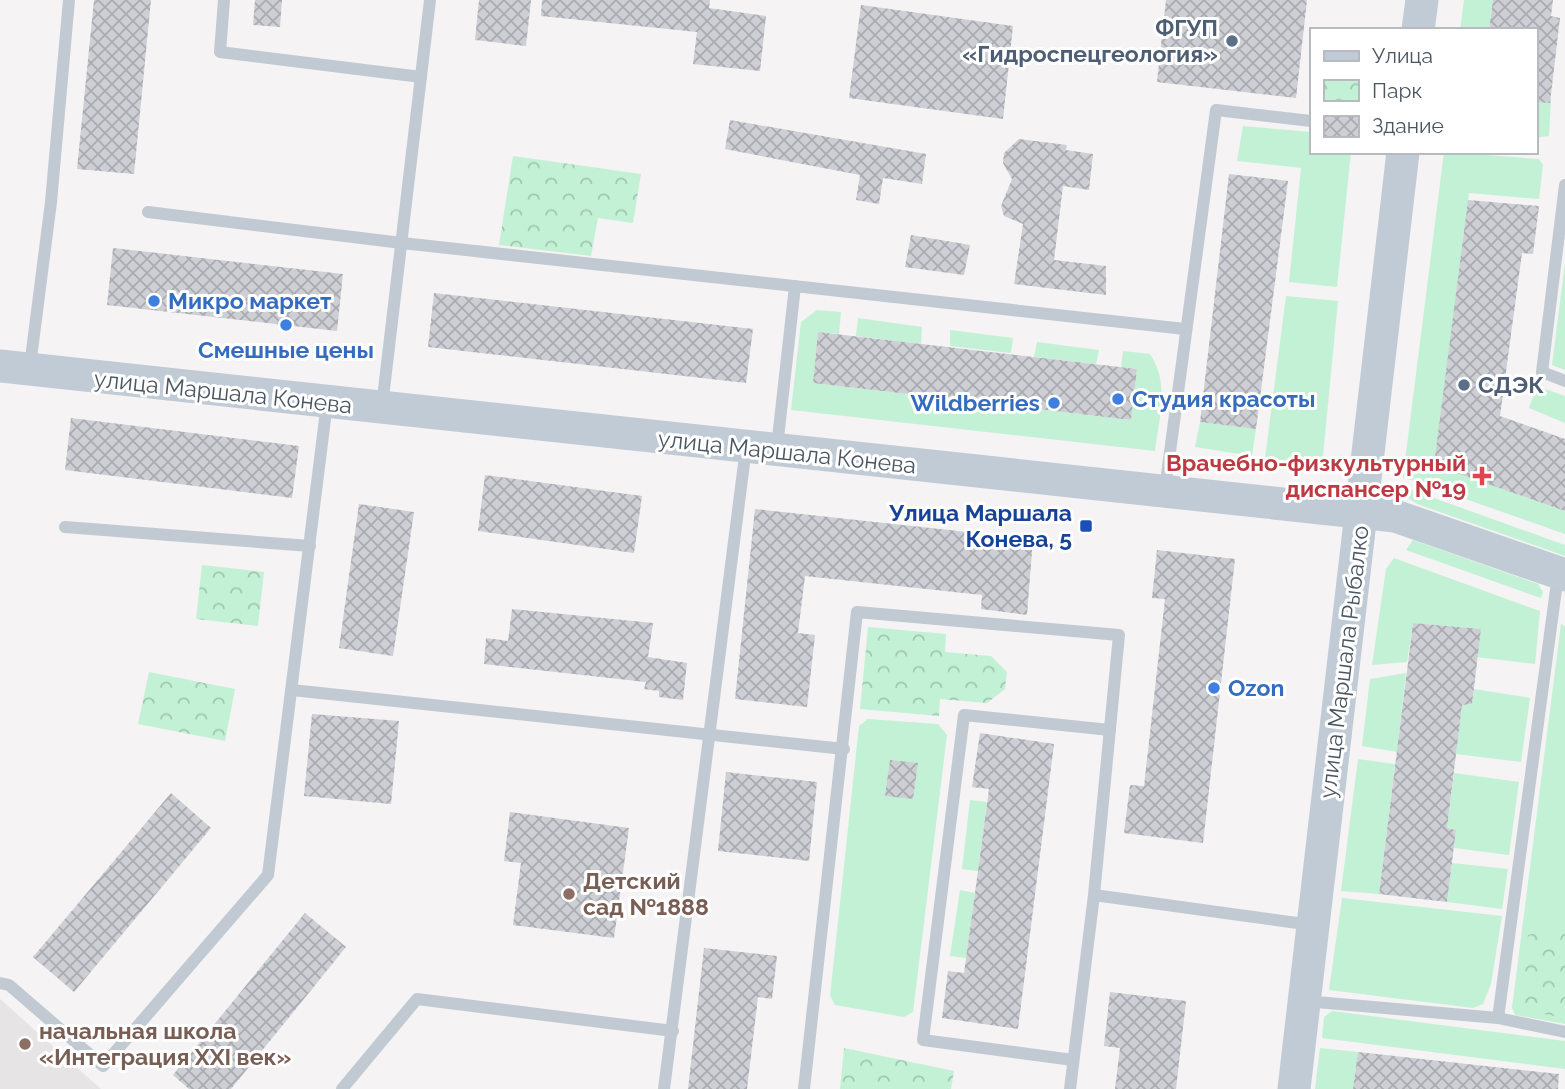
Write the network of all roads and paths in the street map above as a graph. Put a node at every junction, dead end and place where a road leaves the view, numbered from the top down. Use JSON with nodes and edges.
{"nodes":[{"id":1,"x":69,"y":0,"type":"edge"},
{"id":2,"x":224,"y":0,"type":"edge"},
{"id":3,"x":430,"y":0,"type":"edge"},
{"id":4,"x":1422,"y":0,"type":"edge"},
{"id":5,"x":1418,"y":28,"type":"edge"},
{"id":6,"x":421,"y":77,"type":"junction"},
{"id":7,"x":1310,"y":121,"type":"edge"},
{"id":8,"x":1403,"y":154,"type":"edge"},
{"id":9,"x":1565,"y":185,"type":"edge"},
{"id":10,"x":148,"y":212,"type":"dead end"},
{"id":11,"x":402,"y":243,"type":"junction"},
{"id":12,"x":795,"y":286,"type":"junction"},
{"id":13,"x":1185,"y":329,"type":"junction"},
{"id":14,"x":15,"y":368,"type":"edge"},
{"id":15,"x":1565,"y":381,"type":"edge"},
{"id":16,"x":327,"y":403,"type":"junction"},
{"id":17,"x":382,"y":409,"type":"junction"},
{"id":18,"x":761,"y":449,"type":"junction"},
{"id":19,"x":1164,"y":492,"type":"junction"},
{"id":20,"x":1362,"y":514,"type":"junction"},
{"id":21,"x":65,"y":527,"type":"dead end"},
{"id":22,"x":310,"y":546,"type":"junction"},
{"id":23,"x":1562,"y":574,"type":"edge"},
{"id":24,"x":292,"y":690,"type":"junction"},
{"id":25,"x":1110,"y":730,"type":"junction"},
{"id":26,"x":710,"y":733,"type":"junction"},
{"id":27,"x":844,"y":749,"type":"junction"},
{"id":28,"x":1094,"y":895,"type":"junction"},
{"id":29,"x":1314,"y":925,"type":"junction"},
{"id":30,"x":0,"y":983,"type":"edge"},
{"id":31,"x":1304,"y":1001,"type":"junction"},
{"id":32,"x":1498,"y":1018,"type":"junction"},
{"id":33,"x":673,"y":1031,"type":"junction"},
{"id":34,"x":1565,"y":1032,"type":"edge"},
{"id":35,"x":1073,"y":1060,"type":"junction"},
{"id":36,"x":342,"y":1089,"type":"edge"},
{"id":37,"x":664,"y":1089,"type":"edge"},
{"id":38,"x":804,"y":1089,"type":"edge"},
{"id":39,"x":1070,"y":1089,"type":"edge"},
{"id":40,"x":1294,"y":1089,"type":"edge"}],
"edges":[{"from":1,"to":14,"type":"lane"},
{"from":2,"to":6,"type":"lane"},
{"from":3,"to":6,"type":"lane"},
{"from":4,"to":5,"type":"street"},
{"from":6,"to":11,"type":"lane"},
{"from":7,"to":13,"type":"lane"},
{"from":8,"to":20,"type":"street","name":"улица Маршала Рыбалко"},
{"from":9,"to":15,"type":"lane"},
{"from":10,"to":11,"type":"lane"},
{"from":11,"to":12,"type":"lane"},
{"from":11,"to":17,"type":"lane"},
{"from":12,"to":13,"type":"lane"},
{"from":12,"to":18,"type":"lane"},
{"from":13,"to":19,"type":"lane"},
{"from":14,"to":16,"type":"street","name":"улица Маршала Конева"},
{"from":16,"to":17,"type":"street","name":"улица Маршала Конева"},
{"from":16,"to":22,"type":"lane"},
{"from":17,"to":18,"type":"street","name":"улица Маршала Конева"},
{"from":18,"to":19,"type":"street","name":"улица Маршала Конева"},
{"from":18,"to":26,"type":"lane"},
{"from":19,"to":20,"type":"street","name":"улица Маршала Конева"},
{"from":20,"to":23,"type":"street","name":"улица Маршала Конева"},
{"from":20,"to":29,"type":"street","name":"улица Маршала Рыбалко"},
{"from":21,"to":22,"type":"lane"},
{"from":22,"to":24,"type":"lane"},
{"from":23,"to":32,"type":"lane"},
{"from":24,"to":26,"type":"lane"},
{"from":24,"to":30,"type":"lane"},
{"from":25,"to":27,"type":"lane"},
{"from":25,"to":28,"type":"lane"},
{"from":25,"to":35,"type":"lane"},
{"from":26,"to":27,"type":"lane"},
{"from":26,"to":33,"type":"lane"},
{"from":27,"to":38,"type":"lane"},
{"from":28,"to":29,"type":"lane"},
{"from":28,"to":35,"type":"lane"},
{"from":29,"to":31,"type":"street","name":"улица Маршала Рыбалко"},
{"from":31,"to":32,"type":"lane"},
{"from":31,"to":40,"type":"street","name":"улица Маршала Рыбалко"},
{"from":32,"to":34,"type":"lane"},
{"from":33,"to":36,"type":"lane"},
{"from":33,"to":37,"type":"lane"},
{"from":35,"to":39,"type":"lane"}]}
